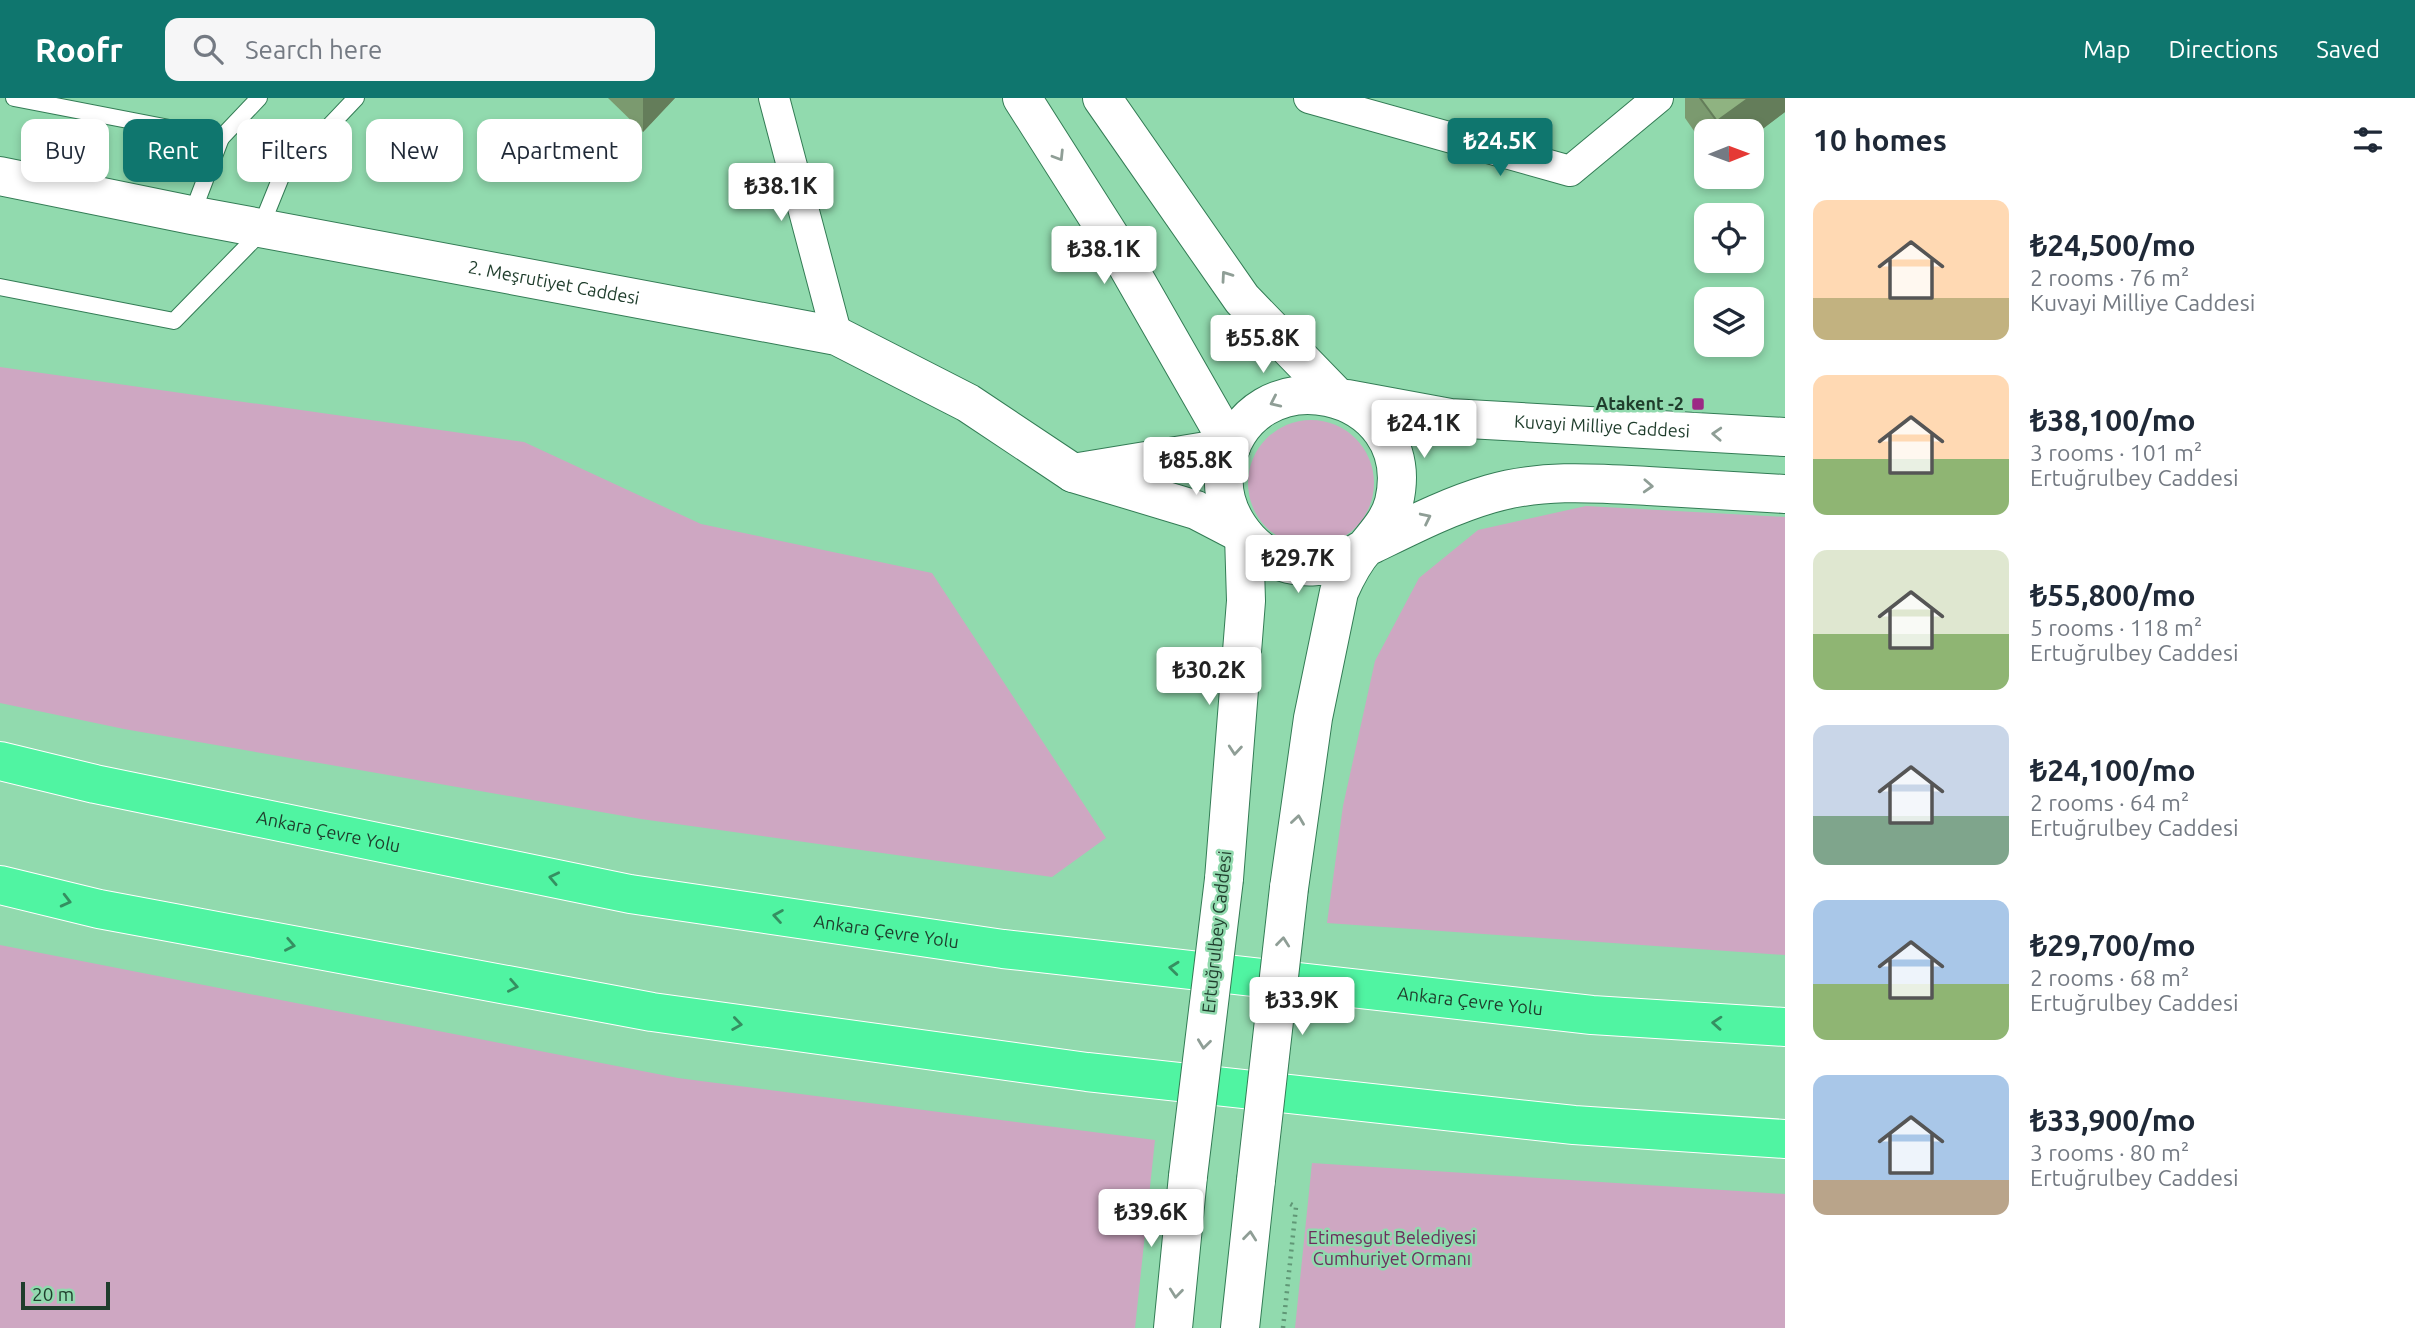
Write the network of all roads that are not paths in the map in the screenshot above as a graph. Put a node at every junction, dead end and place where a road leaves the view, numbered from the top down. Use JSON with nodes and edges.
{"nodes":[{"id":1,"x":14,"y":98,"type":"edge"},
{"id":2,"x":259,"y":98,"type":"edge"},
{"id":3,"x":356,"y":98,"type":"edge"},
{"id":4,"x":774,"y":98,"type":"edge"},
{"id":5,"x":1023,"y":98,"type":"edge"},
{"id":6,"x":1102,"y":98,"type":"edge"},
{"id":7,"x":1309,"y":98,"type":"edge"},
{"id":8,"x":1647,"y":102,"type":"edge"},
{"id":9,"x":123,"y":119,"type":"edge"},
{"id":10,"x":223,"y":136,"type":"edge"},
{"id":11,"x":0,"y":176,"type":"edge"},
{"id":12,"x":204,"y":182,"type":"edge"},
{"id":13,"x":191,"y":215,"type":"junction"},
{"id":14,"x":264,"y":229,"type":"junction"},
{"id":15,"x":0,"y":287,"type":"edge"},
{"id":16,"x":837,"y":336,"type":"junction"},
{"id":17,"x":1338,"y":398,"type":"junction"},
{"id":18,"x":1785,"y":437,"type":"edge"},
{"id":19,"x":1231,"y":447,"type":"junction"},
{"id":20,"x":1073,"y":473,"type":"junction"},
{"id":21,"x":1785,"y":494,"type":"edge"},
{"id":22,"x":1244,"y":535,"type":"junction"},
{"id":23,"x":1365,"y":548,"type":"junction"},
{"id":24,"x":0,"y":761,"type":"edge"},
{"id":25,"x":0,"y":885,"type":"edge"},
{"id":26,"x":1785,"y":1027,"type":"edge"},
{"id":27,"x":1785,"y":1139,"type":"edge"},
{"id":28,"x":1173,"y":1328,"type":"edge"},
{"id":29,"x":1240,"y":1328,"type":"edge"}],
"edges":[{"from":1,"to":9,"type":"lane"},
{"from":2,"to":10,"type":"lane"},
{"from":3,"to":14,"type":"lane"},
{"from":4,"to":16,"type":"street"},
{"from":5,"to":19,"type":"main road","one_way":true},
{"from":17,"to":6,"type":"main road","name":"Ertuğrulbey Caddesi","one_way":true},
{"from":7,"to":8,"type":"street"},
{"from":11,"to":13,"type":"main road","name":"2. Meşrutiyet Caddesi"},
{"from":12,"to":13,"type":"lane"},
{"from":13,"to":14,"type":"main road","name":"2. Meşrutiyet Caddesi"},
{"from":14,"to":15,"type":"lane"},
{"from":14,"to":16,"type":"main road","name":"2. Meşrutiyet Caddesi"},
{"from":16,"to":20,"type":"main road","name":"2. Meşrutiyet Caddesi"},
{"from":18,"to":17,"type":"main road","name":"Kuvayi Milliye Caddesi","one_way":true},
{"from":17,"to":19,"type":"main road","name":"Ertuğrulbey Caddesi","one_way":true},
{"from":17,"to":23,"type":"main road","name":"Ertuğrulbey Caddesi"},
{"from":19,"to":20,"type":"main road"},
{"from":19,"to":22,"type":"main road","name":"Ertuğrulbey Caddesi"},
{"from":20,"to":22,"type":"main road","name":"2. Meşrutiyet Caddesi"},
{"from":23,"to":21,"type":"main road","one_way":true},
{"from":22,"to":23,"type":"main road","name":"Ertuğrulbey Caddesi"},
{"from":22,"to":28,"type":"main road","name":"Ertuğrulbey Caddesi","one_way":true,"bridge":true},
{"from":29,"to":23,"type":"main road","name":"Ertuğrulbey Caddesi","one_way":true,"bridge":true},
{"from":26,"to":24,"type":"highway","name":"Ankara Çevre Yolu","one_way":true},
{"from":25,"to":27,"type":"highway","one_way":true}]}
